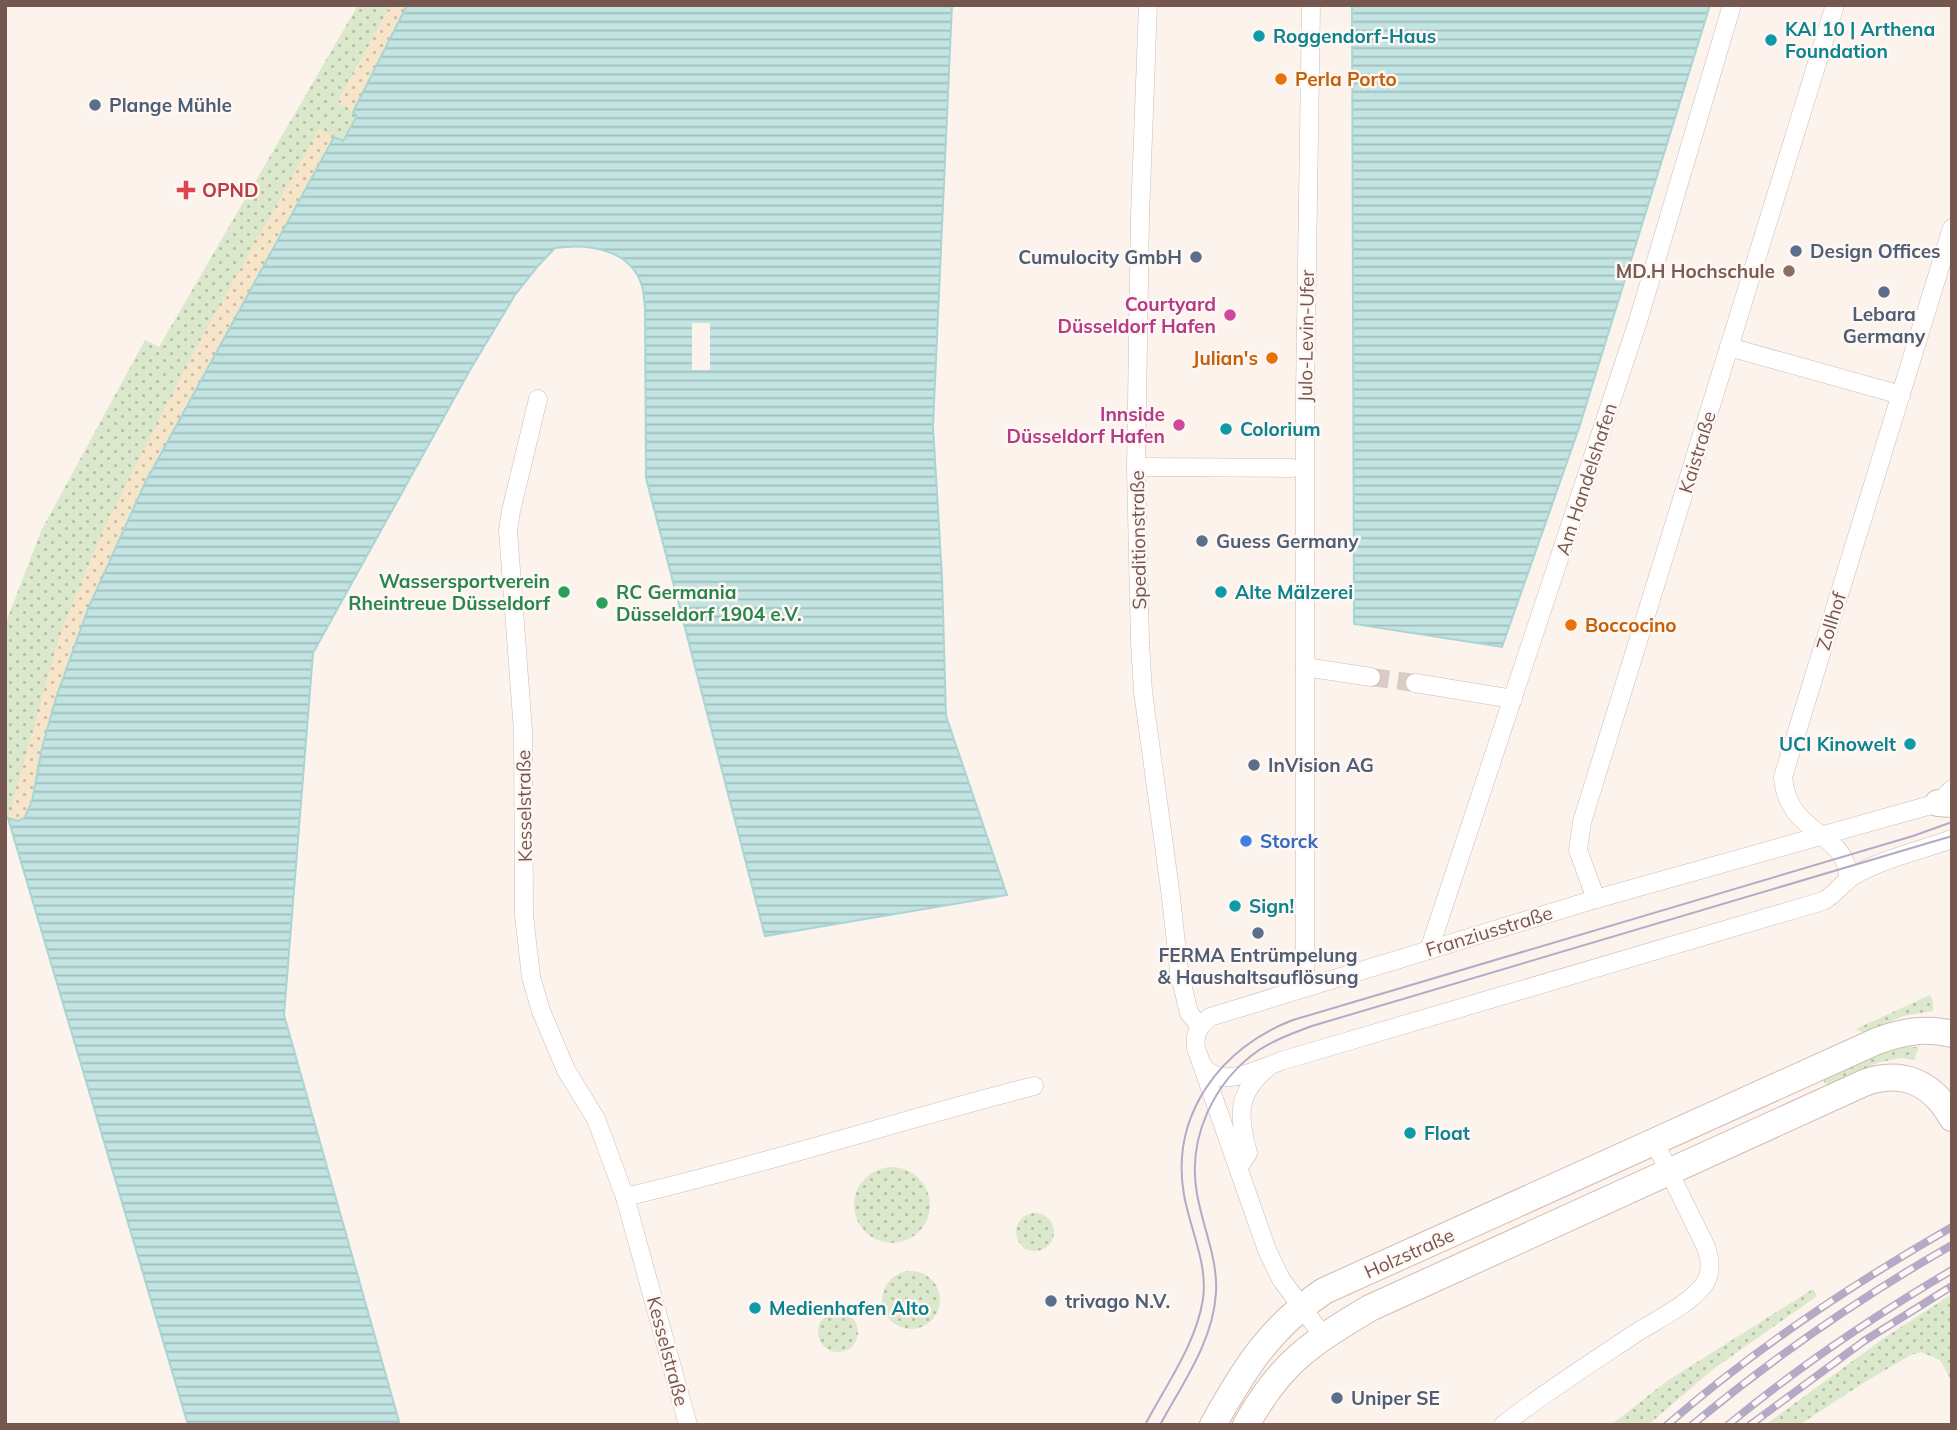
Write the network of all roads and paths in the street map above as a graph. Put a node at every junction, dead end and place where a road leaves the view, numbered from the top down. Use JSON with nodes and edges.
{"nodes":[{"id":1,"x":1148,"y":5,"type":"edge"},
{"id":2,"x":1311,"y":5,"type":"edge"},
{"id":3,"x":1732,"y":5,"type":"edge"},
{"id":4,"x":1835,"y":5,"type":"edge"},
{"id":5,"x":1952,"y":228,"type":"edge"},
{"id":6,"x":1729,"y":347,"type":"junction"},
{"id":7,"x":1901,"y":394,"type":"junction"},
{"id":8,"x":538,"y":398,"type":"dead end"},
{"id":9,"x":1136,"y":467,"type":"junction"},
{"id":10,"x":1292,"y":468,"type":"dead end"},
{"id":11,"x":1306,"y":667,"type":"junction"},
{"id":12,"x":1371,"y":677,"type":"tunnel mouth"},
{"id":13,"x":1415,"y":682,"type":"tunnel mouth"},
{"id":14,"x":1513,"y":699,"type":"junction"},
{"id":15,"x":1947,"y":799,"type":"edge"},
{"id":16,"x":1820,"y":837,"type":"junction"},
{"id":17,"x":1952,"y":839,"type":"edge"},
{"id":18,"x":1848,"y":880,"type":"junction"},
{"id":19,"x":1596,"y":899,"type":"junction"},
{"id":20,"x":1429,"y":950,"type":"junction"},
{"id":21,"x":1305,"y":986,"type":"junction"},
{"id":22,"x":1200,"y":1026,"type":"junction"},
{"id":23,"x":1952,"y":1034,"type":"edge"},
{"id":24,"x":1281,"y":1061,"type":"junction"},
{"id":25,"x":1201,"y":1063,"type":"junction"},
{"id":26,"x":1034,"y":1086,"type":"dead end"},
{"id":27,"x":1952,"y":1118,"type":"edge"},
{"id":28,"x":1654,"y":1141,"type":"junction"},
{"id":29,"x":1239,"y":1167,"type":"junction"},
{"id":30,"x":1668,"y":1171,"type":"junction"},
{"id":31,"x":625,"y":1197,"type":"junction"},
{"id":32,"x":1301,"y":1307,"type":"junction"},
{"id":33,"x":1322,"y":1336,"type":"junction"},
{"id":34,"x":688,"y":1425,"type":"edge"},
{"id":35,"x":1213,"y":1425,"type":"edge"},
{"id":36,"x":1246,"y":1425,"type":"edge"},
{"id":37,"x":1503,"y":1425,"type":"edge"}],
"edges":[{"from":1,"to":9,"type":"street","name":"Speditionstraße"},
{"from":2,"to":11,"type":"street","name":"Julo-Levin-Ufer"},
{"from":3,"to":14,"type":"street","name":"Am Handelshafen"},
{"from":4,"to":6,"type":"street","name":"Kaistraße"},
{"from":5,"to":7,"type":"street","name":"Zollhof"},
{"from":6,"to":7,"type":"street"},
{"from":6,"to":19,"type":"street","name":"Kaistraße"},
{"from":7,"to":16,"type":"street","name":"Zollhof"},
{"from":8,"to":31,"type":"street","name":"Kesselstraße"},
{"from":9,"to":10,"type":"street"},
{"from":9,"to":22,"type":"street","name":"Speditionstraße"},
{"from":11,"to":12,"type":"street"},
{"from":11,"to":21,"type":"street","name":"Julo-Levin-Ufer"},
{"from":13,"to":14,"type":"street"},
{"from":14,"to":20,"type":"street","name":"Am Handelshafen"},
{"from":15,"to":16,"type":"street","name":"Franziusstraße"},
{"from":16,"to":18,"type":"street"},
{"from":16,"to":19,"type":"street","name":"Franziusstraße"},
{"from":17,"to":18,"type":"street"},
{"from":18,"to":24,"type":"street"},
{"from":19,"to":20,"type":"street","name":"Franziusstraße"},
{"from":20,"to":21,"type":"street","name":"Franziusstraße"},
{"from":21,"to":22,"type":"street","name":"Franziusstraße"},
{"from":22,"to":25,"type":"street"},
{"from":23,"to":28,"type":"main road","name":"Holzstraße"},
{"from":24,"to":25,"type":"street"},
{"from":24,"to":29,"type":"street"},
{"from":25,"to":29,"type":"street"},
{"from":26,"to":31,"type":"street"},
{"from":27,"to":30,"type":"main road","name":"Holzstraße"},
{"from":28,"to":30,"type":"street"},
{"from":28,"to":32,"type":"main road","name":"Holzstraße"},
{"from":29,"to":32,"type":"street"},
{"from":30,"to":33,"type":"main road","name":"Holzstraße"},
{"from":30,"to":37,"type":"street"},
{"from":31,"to":34,"type":"street","name":"Kesselstraße"},
{"from":32,"to":33,"type":"street"},
{"from":32,"to":35,"type":"main road","name":"Holzstraße"},
{"from":33,"to":36,"type":"main road","name":"Holzstraße"}]}
